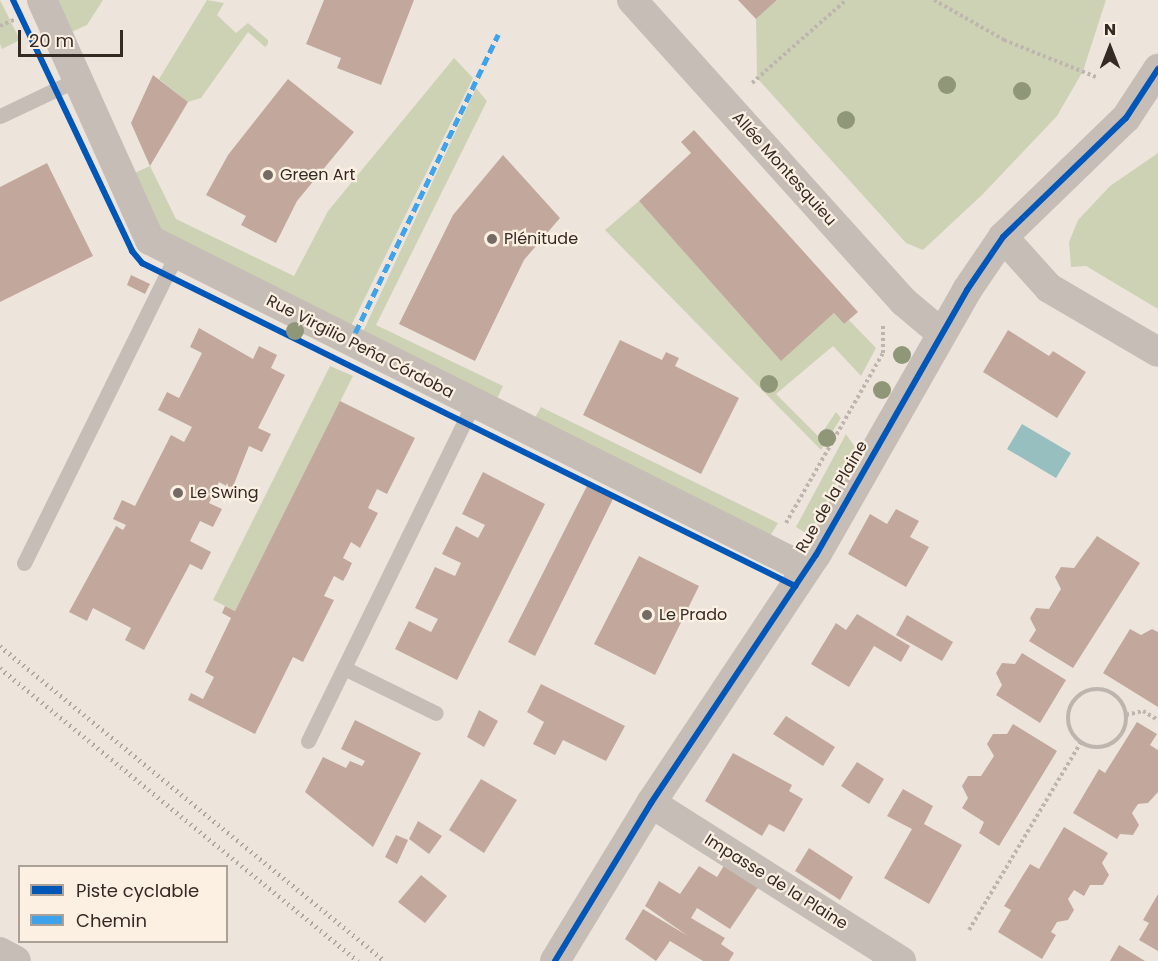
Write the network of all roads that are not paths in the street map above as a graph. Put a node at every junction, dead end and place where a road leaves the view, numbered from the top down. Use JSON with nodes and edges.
{"nodes":[{"id":1,"x":42,"y":0,"type":"edge"},
{"id":2,"x":632,"y":0,"type":"edge"},
{"id":3,"x":1158,"y":69,"type":"edge"},
{"id":4,"x":78,"y":79,"type":"junction"},
{"id":5,"x":1158,"y":105,"type":"edge"},
{"id":6,"x":0,"y":116,"type":"edge"},
{"id":7,"x":1126,"y":118,"type":"junction"},
{"id":8,"x":1003,"y":237,"type":"junction"},
{"id":9,"x":177,"y":254,"type":"junction"},
{"id":10,"x":941,"y":333,"type":"junction"},
{"id":11,"x":1158,"y":352,"type":"edge"},
{"id":12,"x":473,"y":404,"type":"junction"},
{"id":13,"x":24,"y":563,"type":"dead end"},
{"id":14,"x":806,"y":569,"type":"junction"},
{"id":15,"x":344,"y":668,"type":"junction"},
{"id":16,"x":436,"y":713,"type":"dead end"},
{"id":17,"x":308,"y":741,"type":"dead end"},
{"id":18,"x":651,"y":803,"type":"junction"},
{"id":19,"x":0,"y":952,"type":"edge"},
{"id":20,"x":15,"y":961,"type":"edge"},
{"id":21,"x":555,"y":961,"type":"edge"},
{"id":22,"x":901,"y":961,"type":"edge"}],
"edges":[{"from":1,"to":4,"type":"street","name":"Rue Virgilio Peña Córdoba"},
{"from":2,"to":10,"type":"street","name":"Allée Montesquieu"},
{"from":3,"to":7,"type":"street","name":"Rue de la Plaine"},
{"from":4,"to":6,"type":"lane"},
{"from":4,"to":9,"type":"street","name":"Rue Virgilio Peña Córdoba"},
{"from":5,"to":7,"type":"street","name":"Rue de la Plaine"},
{"from":7,"to":8,"type":"street","name":"Rue de la Plaine"},
{"from":8,"to":10,"type":"street","name":"Rue de la Plaine"},
{"from":8,"to":11,"type":"street"},
{"from":9,"to":12,"type":"street","name":"Rue Virgilio Peña Córdoba"},
{"from":9,"to":13,"type":"lane"},
{"from":10,"to":14,"type":"street","name":"Rue de la Plaine"},
{"from":12,"to":14,"type":"street","name":"Rue Virgilio Peña Córdoba"},
{"from":12,"to":15,"type":"lane"},
{"from":14,"to":18,"type":"street","name":"Rue de la Plaine"},
{"from":15,"to":16,"type":"lane"},
{"from":15,"to":17,"type":"lane"},
{"from":18,"to":21,"type":"street","name":"Rue de la Plaine"},
{"from":18,"to":22,"type":"street","name":"Impasse de la Plaine"},
{"from":19,"to":20,"type":"street"}]}
